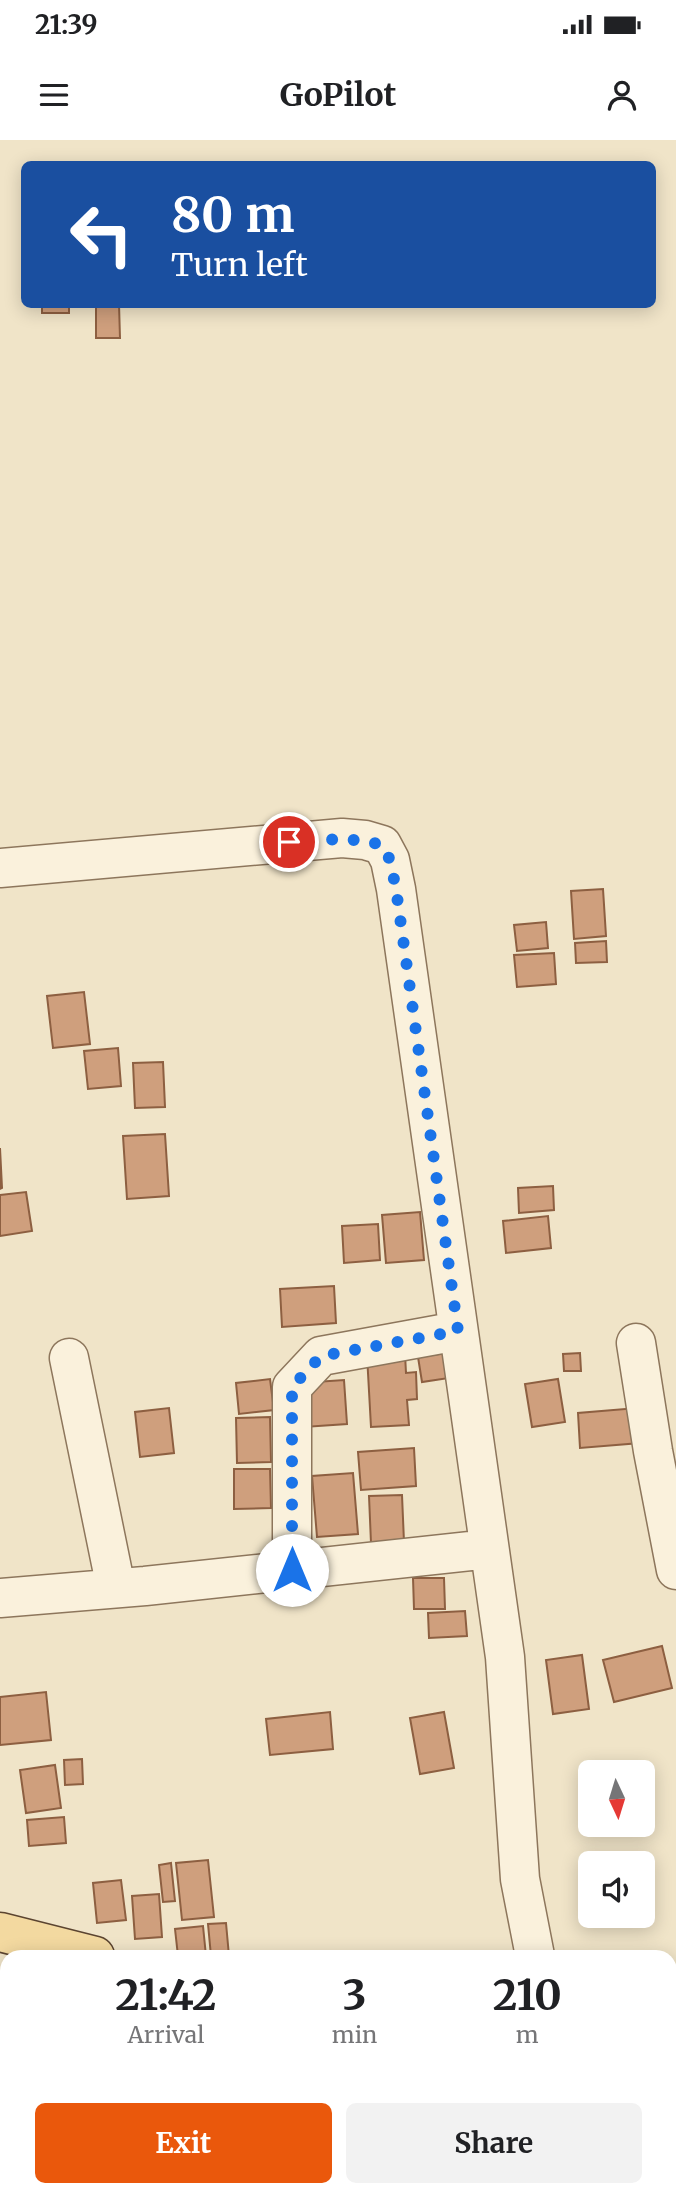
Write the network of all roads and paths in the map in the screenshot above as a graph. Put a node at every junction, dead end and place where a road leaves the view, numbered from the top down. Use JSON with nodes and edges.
{"nodes":[{"id":1,"x":0,"y":869,"type":"edge"},
{"id":2,"x":458,"y":1331,"type":"junction"},
{"id":3,"x":636,"y":1343,"type":"dead end"},
{"id":4,"x":69,"y":1358,"type":"dead end"},
{"id":5,"x":489,"y":1549,"type":"junction"},
{"id":6,"x":292,"y":1570,"type":"junction"},
{"id":7,"x":676,"y":1570,"type":"edge"},
{"id":8,"x":116,"y":1588,"type":"junction"},
{"id":9,"x":0,"y":1598,"type":"edge"},
{"id":10,"x":0,"y":1932,"type":"edge"},
{"id":11,"x":71,"y":1950,"type":"edge"},
{"id":12,"x":534,"y":1950,"type":"edge"}],
"edges":[{"from":1,"to":2,"type":"street"},
{"from":2,"to":5,"type":"street"},
{"from":2,"to":6,"type":"street"},
{"from":3,"to":7,"type":"street"},
{"from":4,"to":8,"type":"street"},
{"from":5,"to":6,"type":"street"},
{"from":5,"to":12,"type":"street"},
{"from":6,"to":8,"type":"street"},
{"from":8,"to":9,"type":"street"},
{"from":10,"to":11,"type":"main road"}]}
